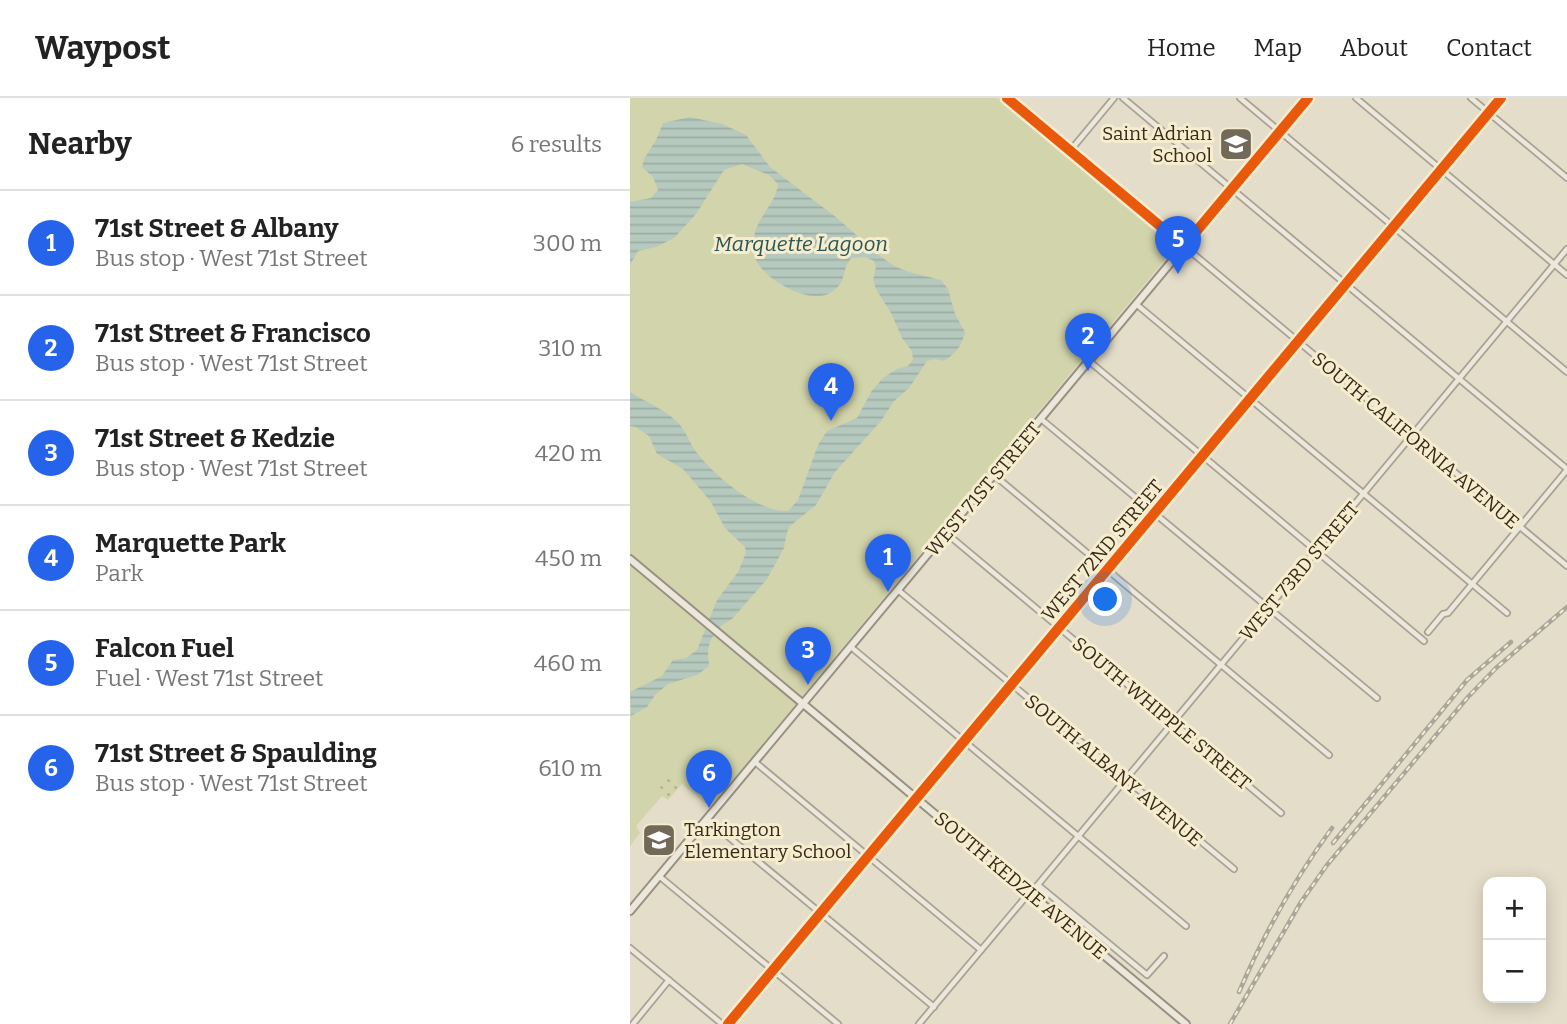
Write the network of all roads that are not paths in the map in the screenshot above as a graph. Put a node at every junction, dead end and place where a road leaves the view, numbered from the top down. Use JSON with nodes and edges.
{"nodes":[{"id":1,"x":1007,"y":98,"type":"edge"},
{"id":2,"x":1114,"y":98,"type":"edge"},
{"id":3,"x":1123,"y":98,"type":"edge"},
{"id":4,"x":1240,"y":98,"type":"edge"},
{"id":5,"x":1308,"y":98,"type":"edge"},
{"id":6,"x":1356,"y":98,"type":"edge"},
{"id":7,"x":1471,"y":98,"type":"edge"},
{"id":8,"x":1501,"y":98,"type":"edge"},
{"id":9,"x":1489,"y":113,"type":"junction"},
{"id":10,"x":1280,"y":131,"type":"junction"},
{"id":11,"x":1070,"y":151,"type":"junction"},
{"id":12,"x":1441,"y":170,"type":"junction"},
{"id":13,"x":1567,"y":178,"type":"edge"},
{"id":14,"x":1232,"y":189,"type":"junction"},
{"id":15,"x":1394,"y":227,"type":"junction"},
{"id":16,"x":1184,"y":246,"type":"junction"},
{"id":17,"x":1567,"y":249,"type":"edge"},
{"id":18,"x":1555,"y":264,"type":"junction"},
{"id":19,"x":1567,"y":275,"type":"edge"},
{"id":20,"x":1346,"y":284,"type":"junction"},
{"id":21,"x":1136,"y":304,"type":"junction"},
{"id":22,"x":1507,"y":321,"type":"junction"},
{"id":23,"x":1298,"y":341,"type":"junction"},
{"id":24,"x":1089,"y":361,"type":"junction"},
{"id":25,"x":1567,"y":372,"type":"edge"},
{"id":26,"x":1459,"y":379,"type":"junction"},
{"id":27,"x":1250,"y":399,"type":"junction"},
{"id":28,"x":1041,"y":419,"type":"junction"},
{"id":29,"x":1412,"y":436,"type":"junction"},
{"id":30,"x":1203,"y":456,"type":"junction"},
{"id":31,"x":1567,"y":470,"type":"edge"},
{"id":32,"x":994,"y":475,"type":"junction"},
{"id":33,"x":1364,"y":494,"type":"junction"},
{"id":34,"x":1155,"y":513,"type":"junction"},
{"id":35,"x":1520,"y":526,"type":"junction"},
{"id":36,"x":946,"y":533,"type":"junction"},
{"id":37,"x":1316,"y":551,"type":"junction"},
{"id":38,"x":630,"y":559,"type":"edge"},
{"id":39,"x":1567,"y":566,"type":"edge"},
{"id":40,"x":1108,"y":570,"type":"junction"},
{"id":41,"x":1472,"y":584,"type":"junction"},
{"id":42,"x":898,"y":590,"type":"junction"},
{"id":43,"x":1269,"y":608,"type":"junction"},
{"id":44,"x":1507,"y":612,"type":"dead end"},
{"id":45,"x":1060,"y":628,"type":"junction"},
{"id":46,"x":1428,"y":632,"type":"dead end"},
{"id":47,"x":1424,"y":641,"type":"dead end"},
{"id":48,"x":851,"y":648,"type":"junction"},
{"id":49,"x":1221,"y":665,"type":"junction"},
{"id":50,"x":1012,"y":685,"type":"junction"},
{"id":51,"x":1377,"y":698,"type":"dead end"},
{"id":52,"x":803,"y":704,"type":"junction"},
{"id":53,"x":1174,"y":722,"type":"junction"},
{"id":54,"x":965,"y":742,"type":"junction"},
{"id":55,"x":1329,"y":755,"type":"dead end"},
{"id":56,"x":755,"y":762,"type":"junction"},
{"id":57,"x":1126,"y":780,"type":"junction"},
{"id":58,"x":918,"y":799,"type":"junction"},
{"id":59,"x":1281,"y":813,"type":"dead end"},
{"id":60,"x":707,"y":818,"type":"junction"},
{"id":61,"x":1078,"y":836,"type":"junction"},
{"id":62,"x":869,"y":857,"type":"junction"},
{"id":63,"x":1234,"y":869,"type":"dead end"},
{"id":64,"x":659,"y":876,"type":"junction"},
{"id":65,"x":1038,"y":885,"type":"junction"},
{"id":66,"x":1030,"y":892,"type":"junction"},
{"id":67,"x":630,"y":911,"type":"edge"},
{"id":68,"x":821,"y":914,"type":"junction"},
{"id":69,"x":1186,"y":926,"type":"dead end"},
{"id":70,"x":630,"y":948,"type":"edge"},
{"id":71,"x":981,"y":950,"type":"junction"},
{"id":72,"x":1164,"y":956,"type":"dead end"},
{"id":73,"x":773,"y":970,"type":"junction"},
{"id":74,"x":669,"y":980,"type":"junction"},
{"id":75,"x":934,"y":1007,"type":"junction"},
{"id":76,"x":632,"y":1024,"type":"edge"},
{"id":77,"x":722,"y":1024,"type":"edge"},
{"id":78,"x":728,"y":1024,"type":"edge"},
{"id":79,"x":838,"y":1024,"type":"edge"},
{"id":80,"x":919,"y":1024,"type":"edge"},
{"id":81,"x":1186,"y":1024,"type":"edge"}],
"edges":[{"from":1,"to":11,"type":"main road","name":"SOUTH CALIFORNIA AVENUE"},
{"from":2,"to":11,"type":"street"},
{"from":3,"to":14,"type":"street"},
{"from":4,"to":10,"type":"street"},
{"from":5,"to":10,"type":"main road","name":"WEST 71ST STREET"},
{"from":6,"to":12,"type":"street"},
{"from":7,"to":9,"type":"street"},
{"from":8,"to":9,"type":"street","name":"WEST 72ND STREET"},
{"from":9,"to":12,"type":"street","name":"WEST 72ND STREET"},
{"from":9,"to":13,"type":"street"},
{"from":10,"to":14,"type":"main road","name":"WEST 71ST STREET"},
{"from":10,"to":15,"type":"street"},
{"from":11,"to":16,"type":"main road","name":"SOUTH CALIFORNIA AVENUE"},
{"from":12,"to":15,"type":"street","name":"WEST 72ND STREET"},
{"from":12,"to":18,"type":"street"},
{"from":14,"to":16,"type":"main road","name":"WEST 71ST STREET"},
{"from":14,"to":20,"type":"street"},
{"from":15,"to":20,"type":"street","name":"WEST 72ND STREET"},
{"from":15,"to":22,"type":"street"},
{"from":16,"to":21,"type":"main road","name":"WEST 71ST STREET"},
{"from":16,"to":23,"type":"street","name":"SOUTH CALIFORNIA AVENUE"},
{"from":17,"to":18,"type":"street","name":"WEST 73RD STREET"},
{"from":18,"to":19,"type":"street"},
{"from":18,"to":22,"type":"street","name":"WEST 73RD STREET"},
{"from":20,"to":23,"type":"street","name":"WEST 72ND STREET"},
{"from":20,"to":26,"type":"street"},
{"from":21,"to":24,"type":"main road","name":"WEST 71ST STREET"},
{"from":21,"to":27,"type":"street"},
{"from":22,"to":25,"type":"street"},
{"from":22,"to":26,"type":"street","name":"WEST 73RD STREET"},
{"from":23,"to":27,"type":"street","name":"WEST 72ND STREET"},
{"from":23,"to":29,"type":"street","name":"SOUTH CALIFORNIA AVENUE"},
{"from":24,"to":28,"type":"main road","name":"WEST 71ST STREET"},
{"from":24,"to":30,"type":"street"},
{"from":26,"to":29,"type":"street","name":"WEST 73RD STREET"},
{"from":26,"to":31,"type":"street"},
{"from":27,"to":30,"type":"street","name":"WEST 72ND STREET"},
{"from":27,"to":33,"type":"street"},
{"from":28,"to":32,"type":"main road","name":"WEST 71ST STREET"},
{"from":28,"to":34,"type":"street"},
{"from":29,"to":33,"type":"street","name":"WEST 73RD STREET"},
{"from":29,"to":35,"type":"street","name":"SOUTH CALIFORNIA AVENUE"},
{"from":30,"to":34,"type":"street","name":"WEST 72ND STREET"},
{"from":30,"to":37,"type":"street"},
{"from":31,"to":35,"type":"street"},
{"from":32,"to":36,"type":"main road","name":"WEST 71ST STREET"},
{"from":32,"to":40,"type":"street"},
{"from":33,"to":37,"type":"street","name":"WEST 73RD STREET"},
{"from":33,"to":41,"type":"street"},
{"from":34,"to":40,"type":"street","name":"WEST 72ND STREET"},
{"from":34,"to":43,"type":"street"},
{"from":35,"to":39,"type":"street","name":"SOUTH CALIFORNIA AVENUE"},
{"from":35,"to":41,"type":"street"},
{"from":36,"to":42,"type":"main road","name":"WEST 71ST STREET"},
{"from":36,"to":45,"type":"street","name":"SOUTH WHIPPLE STREET"},
{"from":37,"to":43,"type":"street","name":"WEST 73RD STREET"},
{"from":37,"to":47,"type":"street"},
{"from":38,"to":52,"type":"main road","name":"SOUTH KEDZIE AVENUE"},
{"from":40,"to":45,"type":"street","name":"WEST 72ND STREET"},
{"from":40,"to":49,"type":"street"},
{"from":41,"to":44,"type":"street"},
{"from":41,"to":46,"type":"street"},
{"from":42,"to":48,"type":"main road","name":"WEST 71ST STREET"},
{"from":42,"to":50,"type":"street","name":"SOUTH ALBANY AVENUE"},
{"from":43,"to":49,"type":"street","name":"WEST 73RD STREET"},
{"from":43,"to":51,"type":"street"},
{"from":45,"to":50,"type":"street","name":"WEST 72ND STREET"},
{"from":45,"to":53,"type":"street","name":"SOUTH WHIPPLE STREET"},
{"from":48,"to":52,"type":"main road","name":"WEST 71ST STREET"},
{"from":48,"to":54,"type":"street"},
{"from":49,"to":53,"type":"street","name":"WEST 73RD STREET"},
{"from":49,"to":55,"type":"street"},
{"from":50,"to":54,"type":"street","name":"WEST 72ND STREET"},
{"from":50,"to":57,"type":"street","name":"SOUTH ALBANY AVENUE"},
{"from":52,"to":56,"type":"main road","name":"WEST 71ST STREET"},
{"from":52,"to":58,"type":"main road","name":"SOUTH KEDZIE AVENUE"},
{"from":53,"to":57,"type":"street","name":"WEST 73RD STREET"},
{"from":53,"to":59,"type":"street","name":"SOUTH WHIPPLE STREET"},
{"from":54,"to":58,"type":"street","name":"WEST 72ND STREET"},
{"from":54,"to":61,"type":"street"},
{"from":56,"to":60,"type":"main road","name":"WEST 71ST STREET"},
{"from":56,"to":62,"type":"street"},
{"from":57,"to":61,"type":"street","name":"WEST 73RD STREET"},
{"from":57,"to":63,"type":"street","name":"SOUTH ALBANY AVENUE"},
{"from":58,"to":62,"type":"street","name":"WEST 72ND STREET"},
{"from":58,"to":66,"type":"main road","name":"SOUTH KEDZIE AVENUE"},
{"from":60,"to":64,"type":"main road","name":"WEST 71ST STREET"},
{"from":60,"to":68,"type":"street"},
{"from":61,"to":65,"type":"street","name":"WEST 73RD STREET"},
{"from":61,"to":69,"type":"street"},
{"from":62,"to":68,"type":"street","name":"WEST 72ND STREET"},
{"from":62,"to":71,"type":"street"},
{"from":64,"to":67,"type":"main road","name":"WEST 71ST STREET"},
{"from":64,"to":73,"type":"street"},
{"from":65,"to":66,"type":"street","name":"WEST 73RD STREET"},
{"from":65,"to":72,"type":"street","name":"SOUTH KEDZIE AVENUE"},
{"from":66,"to":71,"type":"street","name":"WEST 73RD STREET"},
{"from":66,"to":81,"type":"main road","name":"SOUTH KEDZIE AVENUE"},
{"from":68,"to":73,"type":"street","name":"WEST 72ND STREET"},
{"from":68,"to":75,"type":"street"},
{"from":70,"to":74,"type":"street"},
{"from":71,"to":75,"type":"street","name":"WEST 73RD STREET"},
{"from":73,"to":78,"type":"street","name":"WEST 72ND STREET"},
{"from":73,"to":79,"type":"street"},
{"from":74,"to":76,"type":"street"},
{"from":74,"to":77,"type":"street"},
{"from":75,"to":80,"type":"street","name":"WEST 73RD STREET"}]}
